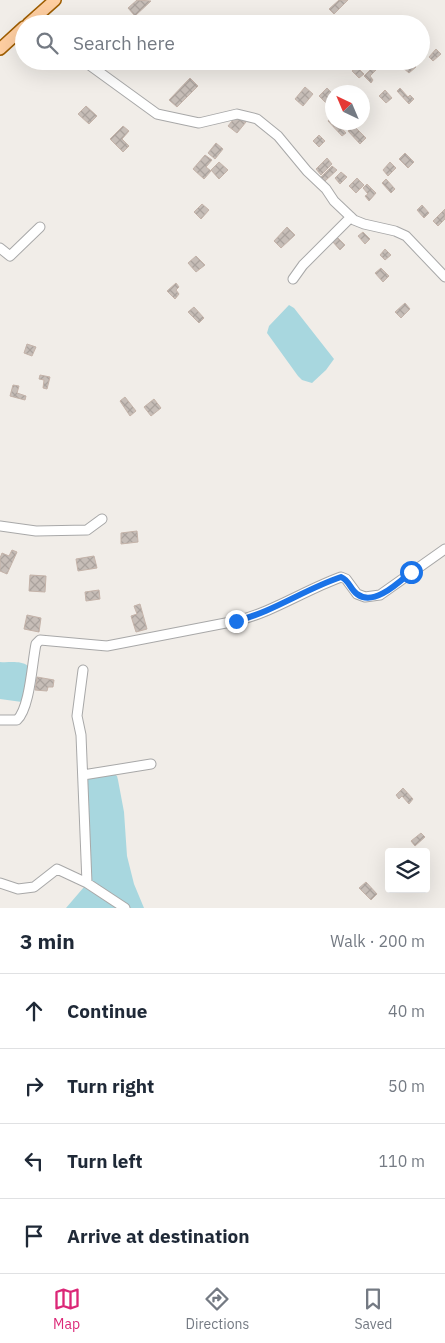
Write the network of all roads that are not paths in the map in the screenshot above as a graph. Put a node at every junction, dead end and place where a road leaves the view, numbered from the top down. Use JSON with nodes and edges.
{"nodes":[{"id":1,"x":54,"y":0,"type":"edge"},
{"id":2,"x":37,"y":15,"type":"edge"},
{"id":3,"x":15,"y":36,"type":"edge"},
{"id":4,"x":0,"y":49,"type":"edge"},
{"id":5,"x":96,"y":70,"type":"edge"},
{"id":6,"x":351,"y":217,"type":"junction"},
{"id":7,"x":40,"y":227,"type":"dead end"},
{"id":8,"x":0,"y":248,"type":"edge"},
{"id":9,"x":445,"y":277,"type":"edge"},
{"id":10,"x":293,"y":279,"type":"dead end"},
{"id":11,"x":102,"y":519,"type":"dead end"},
{"id":12,"x":0,"y":526,"type":"edge"},
{"id":13,"x":444,"y":550,"type":"edge"},
{"id":14,"x":83,"y":670,"type":"dead end"},
{"id":15,"x":0,"y":720,"type":"edge"},
{"id":16,"x":151,"y":764,"type":"dead end"},
{"id":17,"x":82,"y":775,"type":"junction"},
{"id":18,"x":0,"y":883,"type":"edge"},
{"id":19,"x":87,"y":883,"type":"junction"},
{"id":20,"x":125,"y":908,"type":"edge"}],
"edges":[{"from":1,"to":2,"type":"main road"},
{"from":3,"to":4,"type":"main road"},
{"from":5,"to":6,"type":"street"},
{"from":6,"to":9,"type":"street"},
{"from":6,"to":10,"type":"street"},
{"from":7,"to":8,"type":"street"},
{"from":11,"to":12,"type":"street"},
{"from":13,"to":15,"type":"street"},
{"from":14,"to":17,"type":"street"},
{"from":16,"to":17,"type":"street"},
{"from":17,"to":19,"type":"street"},
{"from":18,"to":19,"type":"street"},
{"from":19,"to":20,"type":"street"}]}
